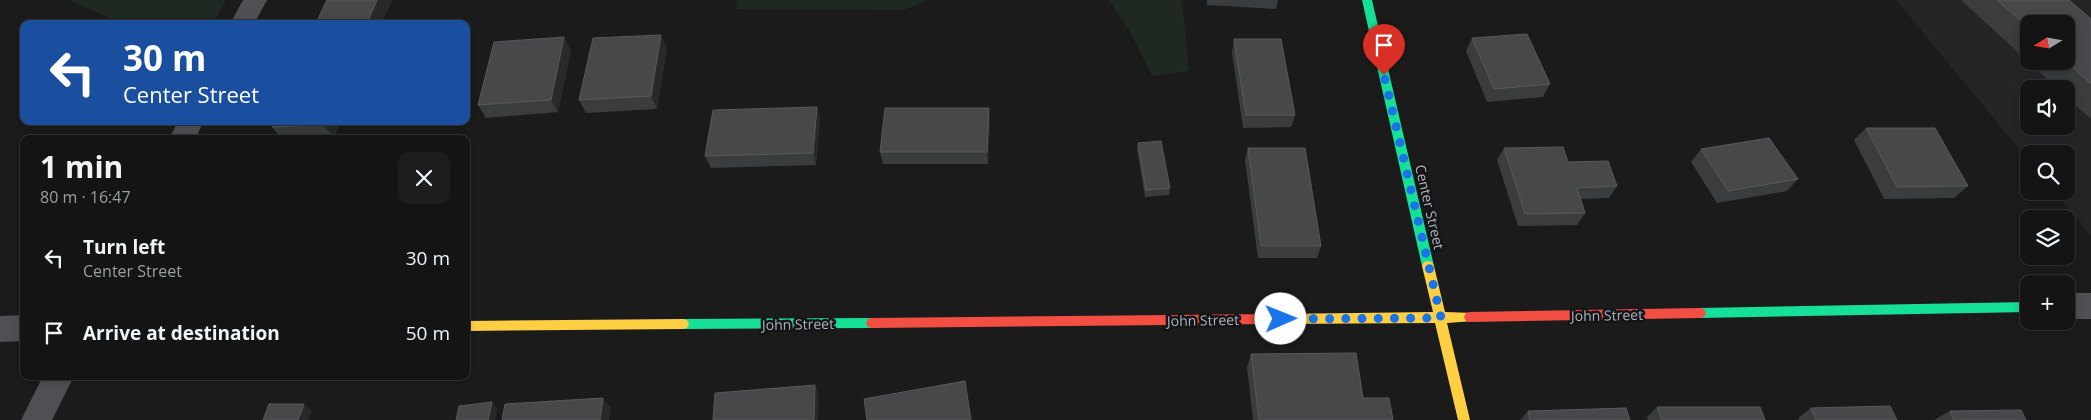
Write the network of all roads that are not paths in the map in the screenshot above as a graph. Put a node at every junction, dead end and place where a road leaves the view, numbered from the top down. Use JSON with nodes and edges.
{"nodes":[{"id":1,"x":254,"y":0,"type":"edge"},
{"id":2,"x":1367,"y":0,"type":"edge"},
{"id":3,"x":244,"y":20,"type":"edge"},
{"id":4,"x":2075,"y":306,"type":"edge"},
{"id":5,"x":2091,"y":306,"type":"edge"},
{"id":6,"x":2020,"y":307,"type":"edge"},
{"id":7,"x":1441,"y":318,"type":"junction"},
{"id":8,"x":470,"y":326,"type":"edge"},
{"id":9,"x":20,"y":328,"type":"edge"},
{"id":10,"x":0,"y":329,"type":"edge"},
{"id":11,"x":57,"y":380,"type":"edge"},
{"id":12,"x":36,"y":420,"type":"edge"},
{"id":13,"x":1464,"y":420,"type":"edge"}],
"edges":[{"from":1,"to":3,"type":"street"},
{"from":2,"to":7,"type":"street","name":"Center Street"},
{"from":4,"to":5,"type":"street"},
{"from":6,"to":7,"type":"street","name":"John Street"},
{"from":7,"to":8,"type":"street","name":"John Street"},
{"from":7,"to":13,"type":"street","name":"Center Street"},
{"from":9,"to":10,"type":"street"},
{"from":11,"to":12,"type":"street"}]}
